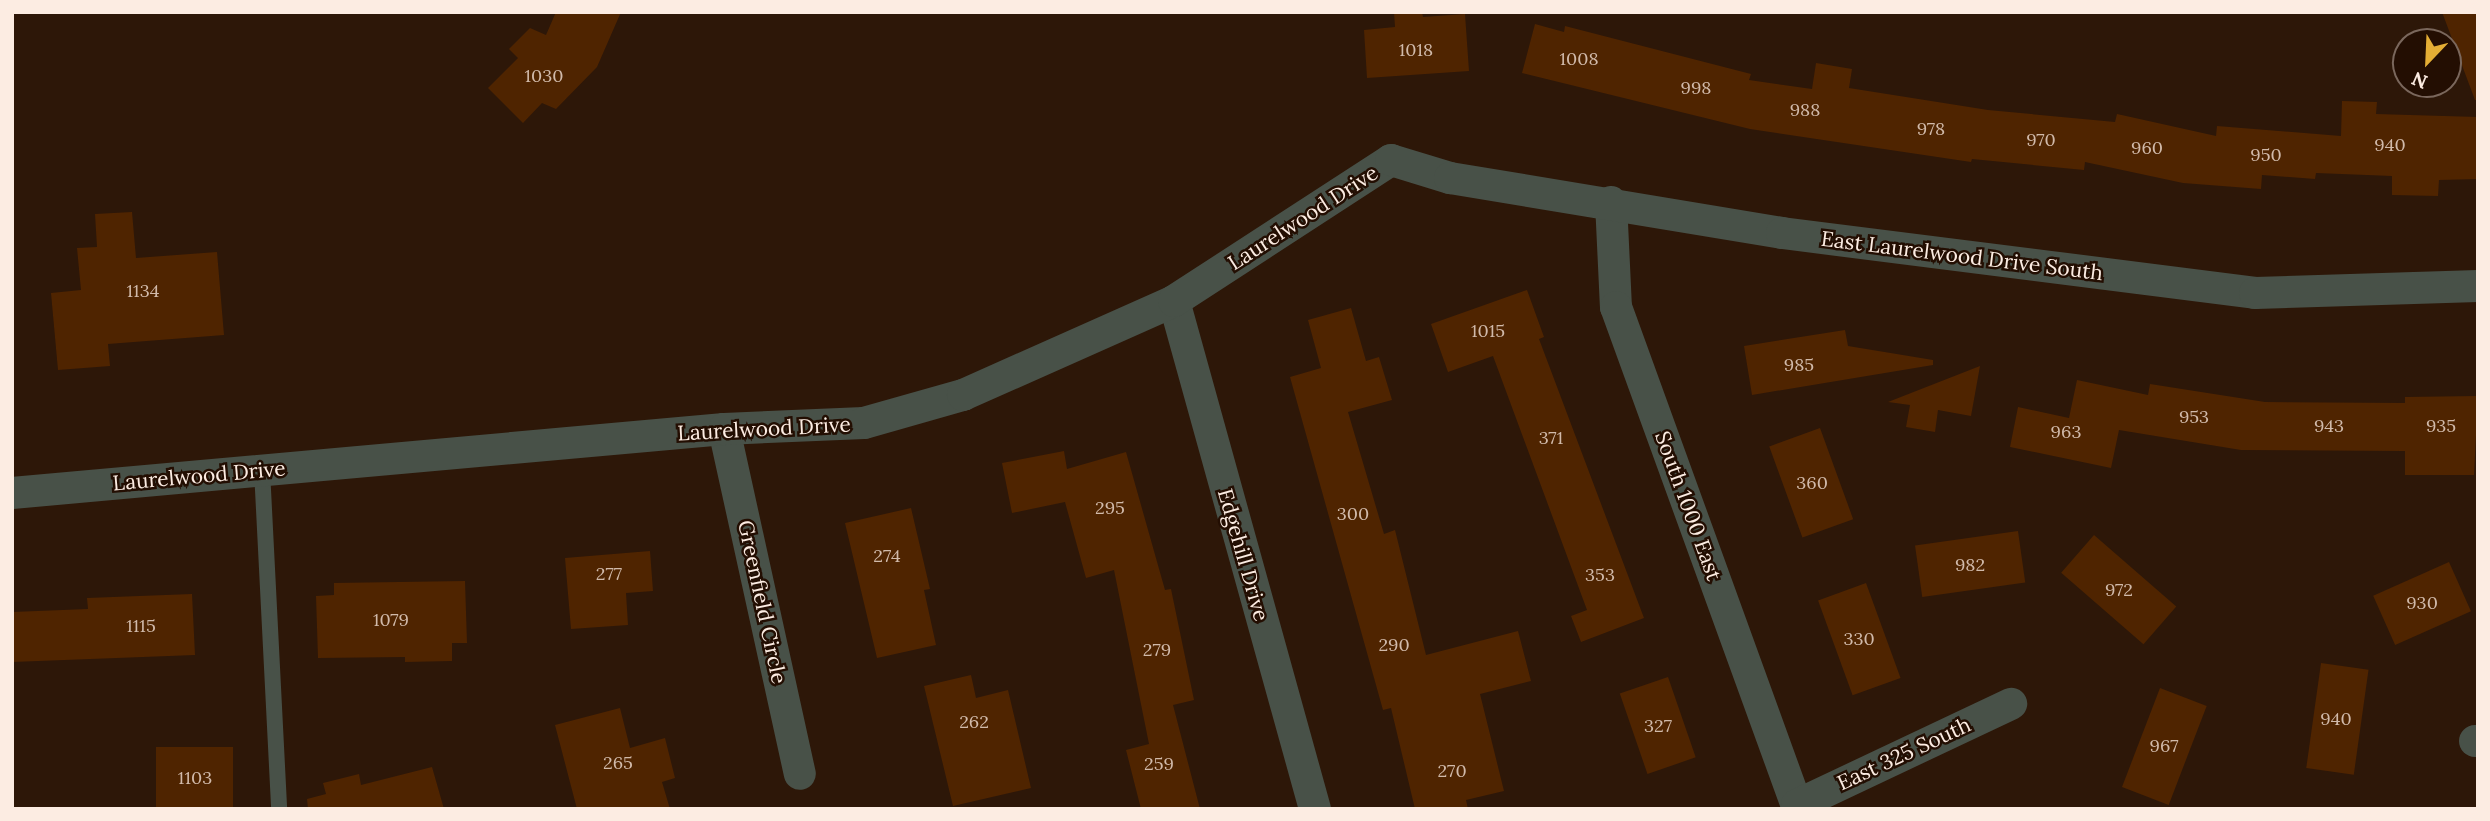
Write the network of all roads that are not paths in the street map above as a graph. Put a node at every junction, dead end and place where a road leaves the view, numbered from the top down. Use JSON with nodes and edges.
{"nodes":[{"id":1,"x":1450,"y":178,"type":"joint"},
{"id":2,"x":1611,"y":202,"type":"junction"},
{"id":3,"x":2478,"y":286,"type":"edge"},
{"id":4,"x":1174,"y":301,"type":"junction"},
{"id":5,"x":724,"y":429,"type":"junction"},
{"id":6,"x":262,"y":470,"type":"junction"},
{"id":7,"x":12,"y":493,"type":"edge"},
{"id":8,"x":2011,"y":704,"type":"dead end"},
{"id":9,"x":800,"y":775,"type":"dead end"},
{"id":10,"x":1798,"y":807,"type":"edge"},
{"id":11,"x":279,"y":809,"type":"edge"},
{"id":12,"x":1315,"y":809,"type":"edge"}],
"edges":[{"from":1,"to":2,"type":"street","name":"East Laurelwood Drive South"},
{"from":1,"to":4,"type":"street","name":"Laurelwood Drive"},
{"from":2,"to":3,"type":"street","name":"East Laurelwood Drive South"},
{"from":2,"to":10,"type":"street","name":"South 1000 East"},
{"from":4,"to":5,"type":"street","name":"Laurelwood Drive"},
{"from":4,"to":12,"type":"street","name":"Edgehill Drive"},
{"from":5,"to":6,"type":"street","name":"Laurelwood Drive"},
{"from":5,"to":9,"type":"street","name":"Greenfield Circle"},
{"from":6,"to":7,"type":"street","name":"Laurelwood Drive"},
{"from":6,"to":11,"type":"lane"},
{"from":8,"to":10,"type":"street","name":"East 325 South"}]}
